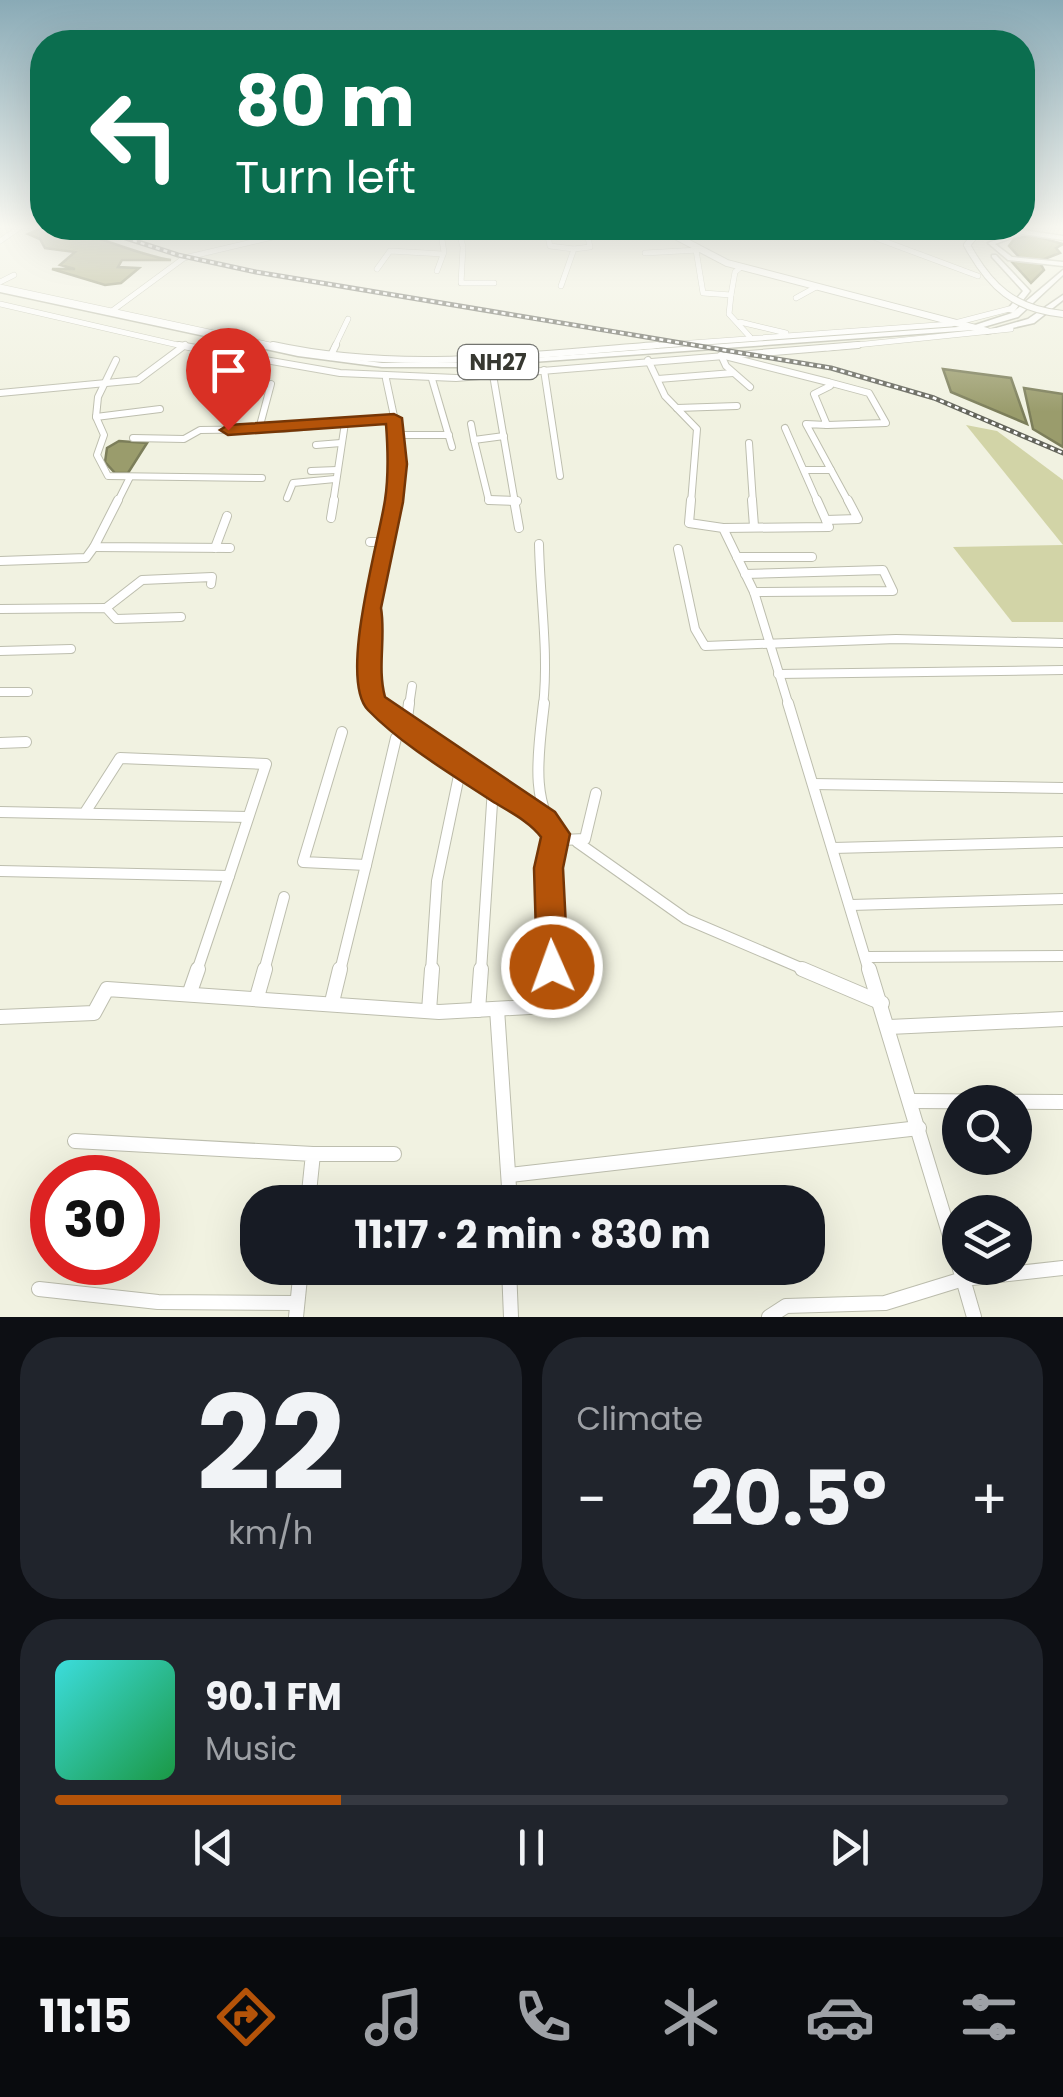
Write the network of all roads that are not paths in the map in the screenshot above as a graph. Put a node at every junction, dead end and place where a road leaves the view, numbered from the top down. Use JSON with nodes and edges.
{"nodes":[{"id":1,"x":6,"y":289,"type":"edge"},
{"id":2,"x":7,"y":289,"type":"edge"},
{"id":3,"x":7,"y":289,"type":"edge"},
{"id":4,"x":144,"y":289,"type":"edge"},
{"id":5,"x":704,"y":289,"type":"edge"},
{"id":6,"x":732,"y":289,"type":"edge"},
{"id":7,"x":812,"y":289,"type":"edge"},
{"id":8,"x":825,"y":289,"type":"edge"},
{"id":9,"x":996,"y":289,"type":"edge"},
{"id":10,"x":1026,"y":289,"type":"edge"},
{"id":11,"x":1050,"y":289,"type":"edge"},
{"id":12,"x":1047,"y":291,"type":"joint"},
{"id":13,"x":731,"y":295,"type":"junction"},
{"id":14,"x":1063,"y":297,"type":"edge"},
{"id":15,"x":796,"y":298,"type":"dead end"},
{"id":16,"x":2,"y":306,"type":"edge"},
{"id":17,"x":1013,"y":308,"type":"junction"},
{"id":18,"x":112,"y":311,"type":"junction"},
{"id":19,"x":1063,"y":314,"type":"edge"},
{"id":20,"x":348,"y":319,"type":"dead end"},
{"id":21,"x":740,"y":322,"type":"junction"},
{"id":22,"x":958,"y":324,"type":"junction"},
{"id":23,"x":1005,"y":326,"type":"junction"},
{"id":24,"x":972,"y":328,"type":"junction"},
{"id":25,"x":987,"y":332,"type":"junction"},
{"id":26,"x":789,"y":335,"type":"junction"},
{"id":27,"x":750,"y":338,"type":"junction"},
{"id":28,"x":185,"y":345,"type":"junction"},
{"id":29,"x":232,"y":346,"type":"junction"},
{"id":30,"x":222,"y":353,"type":"junction"},
{"id":31,"x":720,"y":354,"type":"junction"},
{"id":32,"x":330,"y":356,"type":"junction"},
{"id":33,"x":116,"y":360,"type":"dead end"},
{"id":34,"x":648,"y":360,"type":"junction"},
{"id":35,"x":544,"y":370,"type":"junction"},
{"id":36,"x":733,"y":374,"type":"junction"},
{"id":37,"x":493,"y":375,"type":"junction"},
{"id":38,"x":386,"y":379,"type":"junction"},
{"id":39,"x":432,"y":379,"type":"junction"},
{"id":40,"x":658,"y":379,"type":"junction"},
{"id":41,"x":828,"y":382,"type":"junction"},
{"id":42,"x":104,"y":383,"type":"junction"},
{"id":43,"x":270,"y":384,"type":"dead end"},
{"id":44,"x":750,"y":387,"type":"dead end"},
{"id":45,"x":0,"y":393,"type":"edge"},
{"id":46,"x":736,"y":406,"type":"dead end"},
{"id":47,"x":676,"y":408,"type":"junction"},
{"id":48,"x":160,"y":409,"type":"dead end"},
{"id":49,"x":96,"y":417,"type":"junction"},
{"id":50,"x":394,"y":418,"type":"junction"},
{"id":51,"x":346,"y":422,"type":"junction"},
{"id":52,"x":471,"y":424,"type":"dead end"},
{"id":53,"x":827,"y":425,"type":"junction"},
{"id":54,"x":785,"y":428,"type":"dead end"},
{"id":55,"x":259,"y":429,"type":"junction"},
{"id":56,"x":398,"y":435,"type":"junction"},
{"id":57,"x":449,"y":435,"type":"junction"},
{"id":58,"x":504,"y":436,"type":"junction"},
{"id":59,"x":133,"y":438,"type":"dead end"},
{"id":60,"x":474,"y":440,"type":"junction"},
{"id":61,"x":749,"y":442,"type":"dead end"},
{"id":62,"x":341,"y":444,"type":"junction"},
{"id":63,"x":316,"y":445,"type":"dead end"},
{"id":64,"x":452,"y":447,"type":"dead end"},
{"id":65,"x":804,"y":470,"type":"junction"},
{"id":66,"x":831,"y":470,"type":"junction"},
{"id":67,"x":311,"y":471,"type":"dead end"},
{"id":68,"x":336,"y":474,"type":"junction"},
{"id":69,"x":560,"y":476,"type":"dead end"},
{"id":70,"x":130,"y":477,"type":"junction"},
{"id":71,"x":262,"y":478,"type":"dead end"},
{"id":72,"x":287,"y":498,"type":"dead end"},
{"id":73,"x":517,"y":501,"type":"junction"},
{"id":74,"x":227,"y":516,"type":"dead end"},
{"id":75,"x":331,"y":518,"type":"dead end"},
{"id":76,"x":826,"y":520,"type":"junction"},
{"id":77,"x":754,"y":526,"type":"junction"},
{"id":78,"x":519,"y":528,"type":"dead end"},
{"id":79,"x":723,"y":528,"type":"junction"},
{"id":80,"x":370,"y":542,"type":"dead end"},
{"id":81,"x":387,"y":542,"type":"junction"},
{"id":82,"x":539,"y":544,"type":"dead end"},
{"id":83,"x":94,"y":547,"type":"junction"},
{"id":84,"x":214,"y":548,"type":"junction"},
{"id":85,"x":230,"y":548,"type":"dead end"},
{"id":86,"x":678,"y":549,"type":"dead end"},
{"id":87,"x":737,"y":557,"type":"junction"},
{"id":88,"x":812,"y":557,"type":"dead end"},
{"id":89,"x":0,"y":561,"type":"edge"},
{"id":90,"x":749,"y":574,"type":"junction"},
{"id":91,"x":212,"y":584,"type":"dead end"},
{"id":92,"x":758,"y":592,"type":"junction"},
{"id":93,"x":106,"y":608,"type":"junction"},
{"id":94,"x":0,"y":609,"type":"edge"},
{"id":95,"x":182,"y":617,"type":"dead end"},
{"id":96,"x":1063,"y":643,"type":"edge"},
{"id":97,"x":770,"y":645,"type":"junction"},
{"id":98,"x":71,"y":649,"type":"dead end"},
{"id":99,"x":0,"y":651,"type":"edge"},
{"id":100,"x":1063,"y":670,"type":"edge"},
{"id":101,"x":778,"y":674,"type":"junction"},
{"id":102,"x":412,"y":686,"type":"dead end"},
{"id":103,"x":0,"y":692,"type":"edge"},
{"id":104,"x":28,"y":692,"type":"dead end"},
{"id":105,"x":406,"y":726,"type":"junction"},
{"id":106,"x":342,"y":732,"type":"dead end"},
{"id":107,"x":396,"y":738,"type":"dead end"},
{"id":108,"x":26,"y":742,"type":"dead end"},
{"id":109,"x":0,"y":743,"type":"edge"},
{"id":110,"x":460,"y":766,"type":"junction"},
{"id":111,"x":813,"y":784,"type":"junction"},
{"id":112,"x":492,"y":788,"type":"junction"},
{"id":113,"x":1063,"y":788,"type":"edge"},
{"id":114,"x":596,"y":793,"type":"dead end"},
{"id":115,"x":86,"y":810,"type":"junction"},
{"id":116,"x":0,"y":812,"type":"edge"},
{"id":117,"x":248,"y":816,"type":"junction"},
{"id":118,"x":545,"y":820,"type":"junction"},
{"id":119,"x":556,"y":834,"type":"junction"},
{"id":120,"x":578,"y":842,"type":"junction"},
{"id":121,"x":1063,"y":842,"type":"edge"},
{"id":122,"x":833,"y":848,"type":"junction"},
{"id":123,"x":366,"y":865,"type":"junction"},
{"id":124,"x":0,"y":871,"type":"edge"},
{"id":125,"x":229,"y":876,"type":"junction"},
{"id":126,"x":284,"y":897,"type":"dead end"},
{"id":127,"x":1063,"y":899,"type":"edge"},
{"id":128,"x":851,"y":905,"type":"junction"},
{"id":129,"x":1063,"y":956,"type":"edge"},
{"id":130,"x":868,"y":957,"type":"junction"},
{"id":131,"x":190,"y":992,"type":"junction"},
{"id":132,"x":257,"y":997,"type":"junction"},
{"id":133,"x":332,"y":1002,"type":"junction"},
{"id":134,"x":882,"y":1004,"type":"junction"},
{"id":135,"x":498,"y":1009,"type":"junction"},
{"id":136,"x":429,"y":1010,"type":"junction"},
{"id":137,"x":478,"y":1010,"type":"junction"},
{"id":138,"x":0,"y":1016,"type":"edge"},
{"id":139,"x":1063,"y":1020,"type":"edge"},
{"id":140,"x":889,"y":1027,"type":"junction"},
{"id":141,"x":911,"y":1102,"type":"junction"},
{"id":142,"x":1063,"y":1102,"type":"edge"},
{"id":143,"x":919,"y":1128,"type":"junction"},
{"id":144,"x":75,"y":1141,"type":"dead end"},
{"id":145,"x":313,"y":1154,"type":"junction"},
{"id":146,"x":394,"y":1154,"type":"dead end"},
{"id":147,"x":510,"y":1175,"type":"junction"},
{"id":148,"x":310,"y":1185,"type":"edge"},
{"id":149,"x":510,"y":1185,"type":"edge"},
{"id":150,"x":942,"y":1207,"type":"edge"},
{"id":151,"x":1063,"y":1268,"type":"edge"},
{"id":152,"x":1032,"y":1271,"type":"edge"},
{"id":153,"x":299,"y":1285,"type":"edge"},
{"id":154,"x":510,"y":1285,"type":"edge"},
{"id":155,"x":944,"y":1285,"type":"edge"},
{"id":156,"x":965,"y":1285,"type":"edge"},
{"id":157,"x":39,"y":1289,"type":"dead end"},
{"id":158,"x":297,"y":1310,"type":"edge"},
{"id":159,"x":511,"y":1317,"type":"edge"},
{"id":160,"x":769,"y":1317,"type":"edge"},
{"id":161,"x":974,"y":1317,"type":"edge"}],
"edges":[{"from":1,"to":29,"type":"highway","number":"NH27"},
{"from":2,"to":18,"type":"street"},
{"from":3,"to":24,"type":"highway","number":"NH27"},
{"from":4,"to":18,"type":"street"},
{"from":5,"to":13,"type":"street"},
{"from":6,"to":13,"type":"street"},
{"from":7,"to":15,"type":"street"},
{"from":8,"to":22,"type":"main road"},
{"from":9,"to":19,"type":"highway","bridge":true},
{"from":10,"to":17,"type":"highway"},
{"from":11,"to":12,"type":"highway","number":"NH27"},
{"from":12,"to":23,"type":"highway","number":"NH27"},
{"from":13,"to":21,"type":"street"},
{"from":14,"to":23,"type":"highway"},
{"from":16,"to":28,"type":"street"},
{"from":17,"to":22,"type":"street"},
{"from":17,"to":23,"type":"highway"},
{"from":18,"to":32,"type":"street"},
{"from":20,"to":32,"type":"street"},
{"from":21,"to":26,"type":"street"},
{"from":21,"to":27,"type":"street"},
{"from":22,"to":24,"type":"main road"},
{"from":22,"to":26,"type":"street"},
{"from":23,"to":24,"type":"highway","number":"NH27"},
{"from":23,"to":25,"type":"highway","number":"NH27"},
{"from":23,"to":31,"type":"street"},
{"from":24,"to":25,"type":"main road"},
{"from":25,"to":29,"type":"highway","number":"NH27"},
{"from":26,"to":27,"type":"street"},
{"from":27,"to":32,"type":"street"},
{"from":28,"to":30,"type":"street"},
{"from":28,"to":42,"type":"street"},
{"from":29,"to":30,"type":"highway"},
{"from":30,"to":38,"type":"street"},
{"from":31,"to":34,"type":"street"},
{"from":31,"to":36,"type":"street"},
{"from":31,"to":41,"type":"street"},
{"from":33,"to":42,"type":"street"},
{"from":34,"to":35,"type":"street"},
{"from":34,"to":40,"type":"street"},
{"from":35,"to":37,"type":"street"},
{"from":35,"to":69,"type":"street"},
{"from":36,"to":40,"type":"street"},
{"from":36,"to":44,"type":"street"},
{"from":37,"to":39,"type":"street"},
{"from":37,"to":58,"type":"street"},
{"from":38,"to":39,"type":"street"},
{"from":38,"to":50,"type":"street"},
{"from":39,"to":57,"type":"street"},
{"from":40,"to":47,"type":"street"},
{"from":41,"to":53,"type":"street"},
{"from":41,"to":53,"type":"street"},
{"from":42,"to":45,"type":"street"},
{"from":42,"to":49,"type":"street"},
{"from":43,"to":55,"type":"street"},
{"from":46,"to":47,"type":"street"},
{"from":47,"to":79,"type":"street"},
{"from":48,"to":49,"type":"street"},
{"from":49,"to":70,"type":"street"},
{"from":50,"to":51,"type":"street"},
{"from":50,"to":56,"type":"street"},
{"from":51,"to":55,"type":"street"},
{"from":51,"to":62,"type":"street"},
{"from":52,"to":60,"type":"street"},
{"from":53,"to":66,"type":"street"},
{"from":54,"to":65,"type":"street"},
{"from":55,"to":59,"type":"street"},
{"from":56,"to":57,"type":"street"},
{"from":56,"to":81,"type":"street"},
{"from":57,"to":64,"type":"street"},
{"from":58,"to":60,"type":"street"},
{"from":58,"to":73,"type":"street"},
{"from":60,"to":73,"type":"street"},
{"from":61,"to":77,"type":"street"},
{"from":62,"to":63,"type":"street"},
{"from":62,"to":68,"type":"street"},
{"from":65,"to":66,"type":"street"},
{"from":65,"to":76,"type":"street"},
{"from":66,"to":76,"type":"street"},
{"from":67,"to":68,"type":"street"},
{"from":68,"to":72,"type":"street"},
{"from":68,"to":75,"type":"street"},
{"from":70,"to":71,"type":"street"},
{"from":70,"to":83,"type":"street"},
{"from":73,"to":78,"type":"street"},
{"from":74,"to":84,"type":"street"},
{"from":76,"to":77,"type":"street"},
{"from":77,"to":79,"type":"street"},
{"from":79,"to":87,"type":"street"},
{"from":80,"to":81,"type":"street"},
{"from":81,"to":105,"type":"street"},
{"from":82,"to":118,"type":"street"},
{"from":83,"to":84,"type":"street"},
{"from":83,"to":89,"type":"street"},
{"from":84,"to":85,"type":"street"},
{"from":86,"to":97,"type":"street"},
{"from":87,"to":88,"type":"street"},
{"from":87,"to":90,"type":"street"},
{"from":90,"to":92,"type":"street"},
{"from":90,"to":92,"type":"street"},
{"from":91,"to":93,"type":"street"},
{"from":92,"to":97,"type":"street"},
{"from":93,"to":94,"type":"street"},
{"from":93,"to":95,"type":"street"},
{"from":96,"to":97,"type":"street"},
{"from":97,"to":101,"type":"street"},
{"from":98,"to":99,"type":"street"},
{"from":100,"to":101,"type":"street"},
{"from":101,"to":111,"type":"street"},
{"from":102,"to":105,"type":"street"},
{"from":103,"to":104,"type":"street"},
{"from":105,"to":110,"type":"street"},
{"from":106,"to":123,"type":"street"},
{"from":107,"to":123,"type":"street"},
{"from":108,"to":109,"type":"street"},
{"from":110,"to":112,"type":"street"},
{"from":110,"to":136,"type":"street"},
{"from":111,"to":113,"type":"street"},
{"from":111,"to":122,"type":"street"},
{"from":112,"to":118,"type":"street"},
{"from":112,"to":137,"type":"street"},
{"from":114,"to":120,"type":"street"},
{"from":115,"to":116,"type":"street"},
{"from":115,"to":117,"type":"street"},
{"from":115,"to":117,"type":"street"},
{"from":117,"to":125,"type":"street"},
{"from":118,"to":119,"type":"street"},
{"from":119,"to":120,"type":"street"},
{"from":119,"to":135,"type":"street"},
{"from":120,"to":134,"type":"street"},
{"from":121,"to":122,"type":"street"},
{"from":122,"to":128,"type":"street"},
{"from":123,"to":133,"type":"street"},
{"from":124,"to":125,"type":"street"},
{"from":125,"to":131,"type":"street"},
{"from":126,"to":132,"type":"street"},
{"from":127,"to":128,"type":"street"},
{"from":128,"to":130,"type":"street"},
{"from":129,"to":130,"type":"street"},
{"from":130,"to":134,"type":"street"},
{"from":131,"to":132,"type":"street"},
{"from":131,"to":138,"type":"street"},
{"from":132,"to":133,"type":"street"},
{"from":133,"to":136,"type":"street"},
{"from":134,"to":140,"type":"street"},
{"from":135,"to":137,"type":"street"},
{"from":135,"to":147,"type":"street"},
{"from":136,"to":137,"type":"street"},
{"from":139,"to":140,"type":"street"},
{"from":140,"to":141,"type":"street"},
{"from":141,"to":142,"type":"street"},
{"from":141,"to":143,"type":"street"},
{"from":143,"to":147,"type":"street"},
{"from":143,"to":150,"type":"street"},
{"from":144,"to":145,"type":"street"},
{"from":145,"to":146,"type":"street"},
{"from":145,"to":148,"type":"street"},
{"from":147,"to":149,"type":"street"},
{"from":151,"to":152,"type":"street"},
{"from":153,"to":158,"type":"street"},
{"from":154,"to":159,"type":"street"},
{"from":155,"to":160,"type":"street"},
{"from":156,"to":161,"type":"street"},
{"from":157,"to":158,"type":"street"}]}
